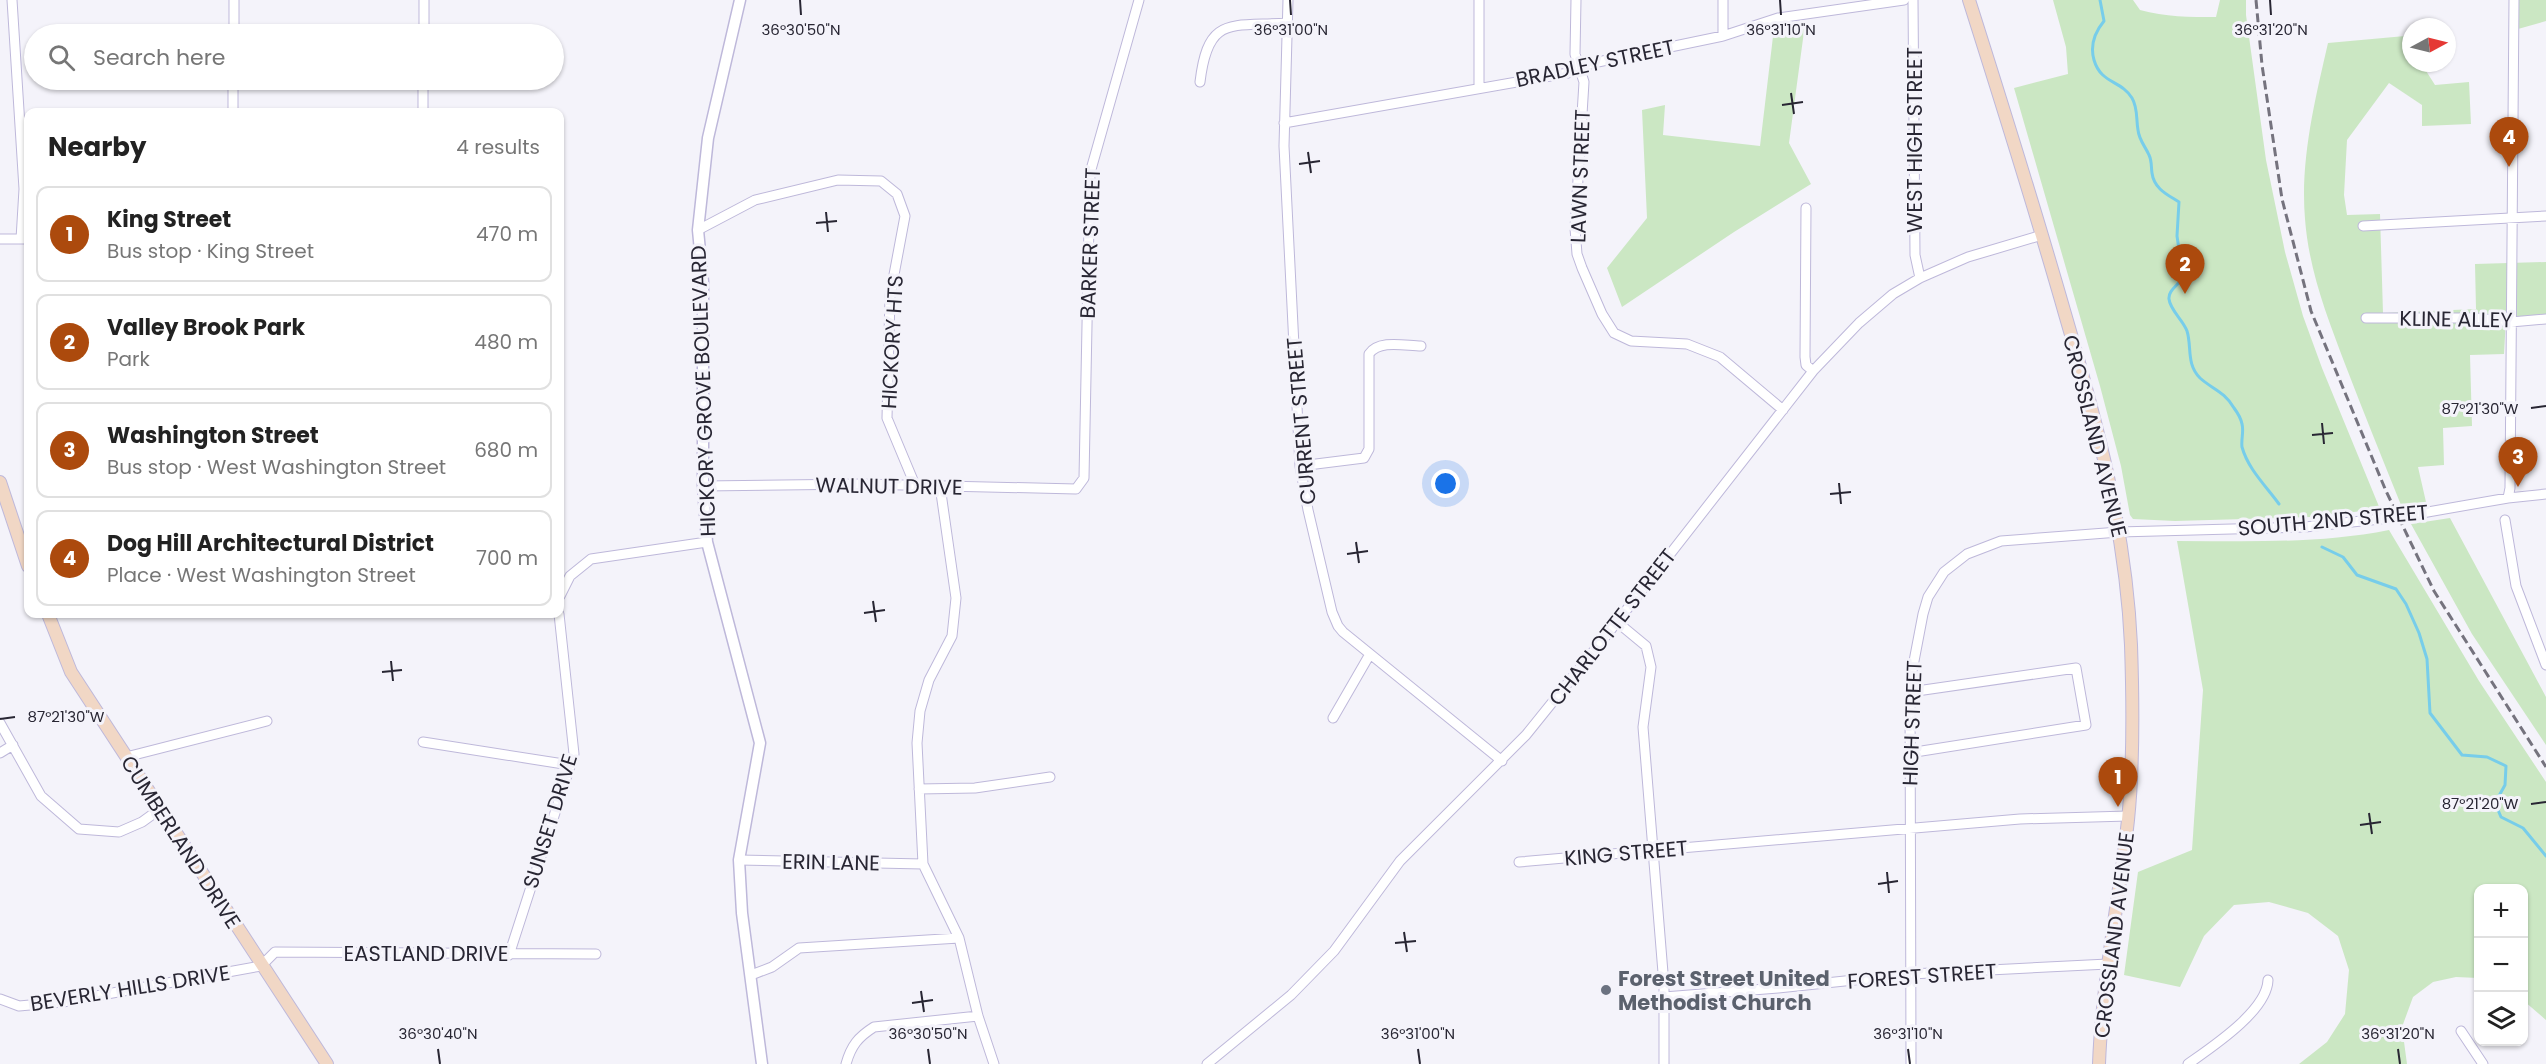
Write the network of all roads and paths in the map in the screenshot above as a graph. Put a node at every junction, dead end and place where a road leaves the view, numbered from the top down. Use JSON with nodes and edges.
{"nodes":[{"id":1,"x":12,"y":0,"type":"edge"},
{"id":2,"x":234,"y":0,"type":"edge"},
{"id":3,"x":424,"y":0,"type":"edge"},
{"id":4,"x":740,"y":0,"type":"edge"},
{"id":5,"x":1139,"y":0,"type":"edge"},
{"id":6,"x":1288,"y":0,"type":"edge"},
{"id":7,"x":1479,"y":0,"type":"edge"},
{"id":8,"x":1576,"y":0,"type":"edge"},
{"id":9,"x":1723,"y":0,"type":"edge"},
{"id":10,"x":1904,"y":0,"type":"edge"},
{"id":11,"x":1913,"y":0,"type":"edge"},
{"id":12,"x":1970,"y":0,"type":"edge"},
{"id":13,"x":2514,"y":0,"type":"edge"},
{"id":14,"x":1287,"y":23,"type":"junction"},
{"id":15,"x":234,"y":24,"type":"edge"},
{"id":16,"x":424,"y":24,"type":"edge"},
{"id":17,"x":1723,"y":36,"type":"junction"},
{"id":18,"x":1580,"y":68,"type":"junction"},
{"id":19,"x":1200,"y":82,"type":"dead end"},
{"id":20,"x":1479,"y":87,"type":"junction"},
{"id":21,"x":233,"y":90,"type":"edge"},
{"id":22,"x":423,"y":90,"type":"edge"},
{"id":23,"x":233,"y":108,"type":"edge"},
{"id":24,"x":423,"y":108,"type":"edge"},
{"id":25,"x":1284,"y":123,"type":"junction"},
{"id":26,"x":24,"y":189,"type":"edge"},
{"id":27,"x":1806,"y":208,"type":"dead end"},
{"id":28,"x":2546,"y":216,"type":"edge"},
{"id":29,"x":2512,"y":219,"type":"junction"},
{"id":30,"x":2362,"y":226,"type":"dead end"},
{"id":31,"x":698,"y":230,"type":"junction"},
{"id":32,"x":2042,"y":235,"type":"junction"},
{"id":33,"x":0,"y":239,"type":"edge"},
{"id":34,"x":24,"y":239,"type":"edge"},
{"id":35,"x":1920,"y":278,"type":"junction"},
{"id":36,"x":2366,"y":318,"type":"dead end"},
{"id":37,"x":2546,"y":319,"type":"edge"},
{"id":38,"x":2511,"y":322,"type":"junction"},
{"id":39,"x":1421,"y":346,"type":"dead end"},
{"id":40,"x":1814,"y":371,"type":"junction"},
{"id":41,"x":1782,"y":410,"type":"junction"},
{"id":42,"x":1300,"y":466,"type":"junction"},
{"id":43,"x":0,"y":482,"type":"edge"},
{"id":44,"x":915,"y":485,"type":"junction"},
{"id":45,"x":703,"y":486,"type":"junction"},
{"id":46,"x":940,"y":486,"type":"junction"},
{"id":47,"x":1076,"y":489,"type":"joint"},
{"id":48,"x":2546,"y":494,"type":"edge"},
{"id":49,"x":2508,"y":498,"type":"junction"},
{"id":50,"x":2505,"y":520,"type":"dead end"},
{"id":51,"x":2120,"y":532,"type":"junction"},
{"id":52,"x":707,"y":542,"type":"junction"},
{"id":53,"x":24,"y":547,"type":"edge"},
{"id":54,"x":564,"y":588,"type":"edge"},
{"id":55,"x":50,"y":618,"type":"edge"},
{"id":56,"x":560,"y":618,"type":"edge"},
{"id":57,"x":1617,"y":622,"type":"junction"},
{"id":58,"x":1370,"y":654,"type":"junction"},
{"id":59,"x":2546,"y":665,"type":"edge"},
{"id":60,"x":1910,"y":692,"type":"junction"},
{"id":61,"x":1333,"y":718,"type":"dead end"},
{"id":62,"x":267,"y":721,"type":"dead end"},
{"id":63,"x":0,"y":723,"type":"edge"},
{"id":64,"x":423,"y":742,"type":"dead end"},
{"id":65,"x":13,"y":746,"type":"junction"},
{"id":66,"x":0,"y":753,"type":"edge"},
{"id":67,"x":1909,"y":753,"type":"junction"},
{"id":68,"x":126,"y":757,"type":"junction"},
{"id":69,"x":1502,"y":761,"type":"junction"},
{"id":70,"x":570,"y":765,"type":"junction"},
{"id":71,"x":1050,"y":777,"type":"dead end"},
{"id":72,"x":919,"y":789,"type":"junction"},
{"id":73,"x":160,"y":809,"type":"junction"},
{"id":74,"x":2128,"y":816,"type":"junction"},
{"id":75,"x":1911,"y":829,"type":"junction"},
{"id":76,"x":1653,"y":851,"type":"junction"},
{"id":77,"x":739,"y":860,"type":"junction"},
{"id":78,"x":1519,"y":862,"type":"dead end"},
{"id":79,"x":923,"y":864,"type":"junction"},
{"id":80,"x":959,"y":938,"type":"junction"},
{"id":81,"x":596,"y":954,"type":"dead end"},
{"id":82,"x":508,"y":955,"type":"junction"},
{"id":83,"x":2108,"y":964,"type":"junction"},
{"id":84,"x":261,"y":966,"type":"junction"},
{"id":85,"x":1911,"y":974,"type":"junction"},
{"id":86,"x":751,"y":975,"type":"junction"},
{"id":87,"x":2268,"y":980,"type":"dead end"},
{"id":88,"x":1664,"y":997,"type":"junction"},
{"id":89,"x":0,"y":999,"type":"edge"},
{"id":90,"x":978,"y":1016,"type":"junction"},
{"id":91,"x":2461,"y":1031,"type":"dead end"},
{"id":92,"x":327,"y":1064,"type":"edge"},
{"id":93,"x":762,"y":1064,"type":"edge"},
{"id":94,"x":846,"y":1064,"type":"edge"},
{"id":95,"x":994,"y":1064,"type":"edge"},
{"id":96,"x":1207,"y":1064,"type":"edge"},
{"id":97,"x":1664,"y":1064,"type":"edge"},
{"id":98,"x":1911,"y":1064,"type":"edge"},
{"id":99,"x":2099,"y":1064,"type":"edge"},
{"id":100,"x":2188,"y":1064,"type":"edge"},
{"id":101,"x":2483,"y":1064,"type":"edge"}],
"edges":[{"from":1,"to":26,"type":"street"},
{"from":2,"to":15,"type":"street"},
{"from":3,"to":16,"type":"street"},
{"from":4,"to":31,"type":"street","name":"HICKORY GROVE BOULEVARD"},
{"from":5,"to":47,"type":"street","name":"BARKER STREET"},
{"from":6,"to":14,"type":"street","name":"CURRENT STREET"},
{"from":7,"to":20,"type":"street"},
{"from":8,"to":18,"type":"street","name":"LAWN STREET"},
{"from":9,"to":17,"type":"street"},
{"from":10,"to":17,"type":"street","name":"BRADLEY STREET"},
{"from":11,"to":35,"type":"street","name":"WEST HIGH STREET"},
{"from":12,"to":32,"type":"main road","name":"CROSSLAND AVENUE"},
{"from":13,"to":29,"type":"street"},
{"from":14,"to":19,"type":"street"},
{"from":14,"to":25,"type":"street","name":"CURRENT STREET"},
{"from":17,"to":18,"type":"street","name":"BRADLEY STREET"},
{"from":18,"to":20,"type":"street","name":"BRADLEY STREET"},
{"from":18,"to":41,"type":"street","name":"LAWN STREET"},
{"from":20,"to":25,"type":"street","name":"BRADLEY STREET"},
{"from":21,"to":23,"type":"street"},
{"from":22,"to":24,"type":"street"},
{"from":25,"to":42,"type":"street","name":"CURRENT STREET"},
{"from":27,"to":40,"type":"street"},
{"from":28,"to":29,"type":"street"},
{"from":29,"to":30,"type":"street"},
{"from":29,"to":38,"type":"street"},
{"from":31,"to":44,"type":"street","name":"HICKORY HTS"},
{"from":31,"to":45,"type":"street","name":"HICKORY GROVE BOULEVARD"},
{"from":32,"to":35,"type":"street","name":"CHARLOTTE STREET"},
{"from":32,"to":51,"type":"main road","name":"CROSSLAND AVENUE"},
{"from":33,"to":34,"type":"street"},
{"from":35,"to":40,"type":"street","name":"CHARLOTTE STREET"},
{"from":36,"to":38,"type":"street","name":"KLINE ALLEY"},
{"from":37,"to":38,"type":"street","name":"KLINE ALLEY"},
{"from":38,"to":49,"type":"street"},
{"from":39,"to":42,"type":"street"},
{"from":40,"to":41,"type":"street","name":"CHARLOTTE STREET"},
{"from":41,"to":57,"type":"street","name":"CHARLOTTE STREET"},
{"from":42,"to":58,"type":"street","name":"CURRENT STREET"},
{"from":43,"to":53,"type":"main road"},
{"from":44,"to":45,"type":"street","name":"WALNUT DRIVE"},
{"from":44,"to":46,"type":"street","name":"WALNUT DRIVE"},
{"from":45,"to":52,"type":"street","name":"HICKORY GROVE BOULEVARD"},
{"from":46,"to":47,"type":"street","name":"WALNUT DRIVE"},
{"from":46,"to":72,"type":"street"},
{"from":48,"to":49,"type":"street","name":"SOUTH 2ND STREET"},
{"from":49,"to":51,"type":"street","name":"SOUTH 2ND STREET"},
{"from":50,"to":59,"type":"street"},
{"from":51,"to":60,"type":"street","name":"HIGH STREET"},
{"from":51,"to":74,"type":"main road","name":"CROSSLAND AVENUE"},
{"from":52,"to":54,"type":"street"},
{"from":52,"to":77,"type":"street","name":"HICKORY GROVE BOULEVARD"},
{"from":55,"to":68,"type":"main road","name":"CUMBERLAND DRIVE"},
{"from":56,"to":70,"type":"street","name":"SUNSET DRIVE"},
{"from":57,"to":69,"type":"street","name":"CHARLOTTE STREET"},
{"from":57,"to":76,"type":"street"},
{"from":58,"to":61,"type":"street"},
{"from":58,"to":69,"type":"street","name":"CURRENT STREET"},
{"from":60,"to":67,"type":"street","name":"HIGH STREET"},
{"from":60,"to":67,"type":"street"},
{"from":62,"to":68,"type":"street"},
{"from":63,"to":65,"type":"street"},
{"from":64,"to":70,"type":"street"},
{"from":65,"to":66,"type":"street"},
{"from":65,"to":73,"type":"street"},
{"from":67,"to":75,"type":"street","name":"HIGH STREET"},
{"from":68,"to":73,"type":"main road","name":"CUMBERLAND DRIVE"},
{"from":69,"to":96,"type":"street","name":"CHARLOTTE STREET"},
{"from":70,"to":82,"type":"street","name":"SUNSET DRIVE"},
{"from":71,"to":72,"type":"street"},
{"from":72,"to":79,"type":"street"},
{"from":73,"to":84,"type":"main road","name":"CUMBERLAND DRIVE"},
{"from":74,"to":75,"type":"street","name":"KING STREET"},
{"from":74,"to":83,"type":"main road","name":"CROSSLAND AVENUE"},
{"from":75,"to":76,"type":"street","name":"KING STREET"},
{"from":75,"to":85,"type":"street","name":"HIGH STREET"},
{"from":76,"to":78,"type":"street","name":"KING STREET"},
{"from":76,"to":88,"type":"street"},
{"from":77,"to":79,"type":"street","name":"ERIN LANE"},
{"from":77,"to":86,"type":"street","name":"HICKORY GROVE BOULEVARD"},
{"from":79,"to":80,"type":"street"},
{"from":80,"to":86,"type":"street"},
{"from":80,"to":90,"type":"street"},
{"from":81,"to":82,"type":"street","name":"EASTLAND DRIVE"},
{"from":82,"to":84,"type":"street","name":"EASTLAND DRIVE"},
{"from":83,"to":85,"type":"street","name":"FOREST STREET"},
{"from":83,"to":99,"type":"main road","name":"CROSSLAND AVENUE"},
{"from":84,"to":89,"type":"street","name":"BEVERLY HILLS DRIVE"},
{"from":84,"to":92,"type":"main road","name":"CUMBERLAND DRIVE"},
{"from":85,"to":88,"type":"street","name":"FOREST STREET"},
{"from":85,"to":98,"type":"street","name":"HIGH STREET"},
{"from":86,"to":93,"type":"street","name":"HICKORY GROVE BOULEVARD"},
{"from":87,"to":100,"type":"street"},
{"from":88,"to":97,"type":"street"},
{"from":90,"to":94,"type":"street"},
{"from":90,"to":95,"type":"street"},
{"from":91,"to":101,"type":"street"}]}
